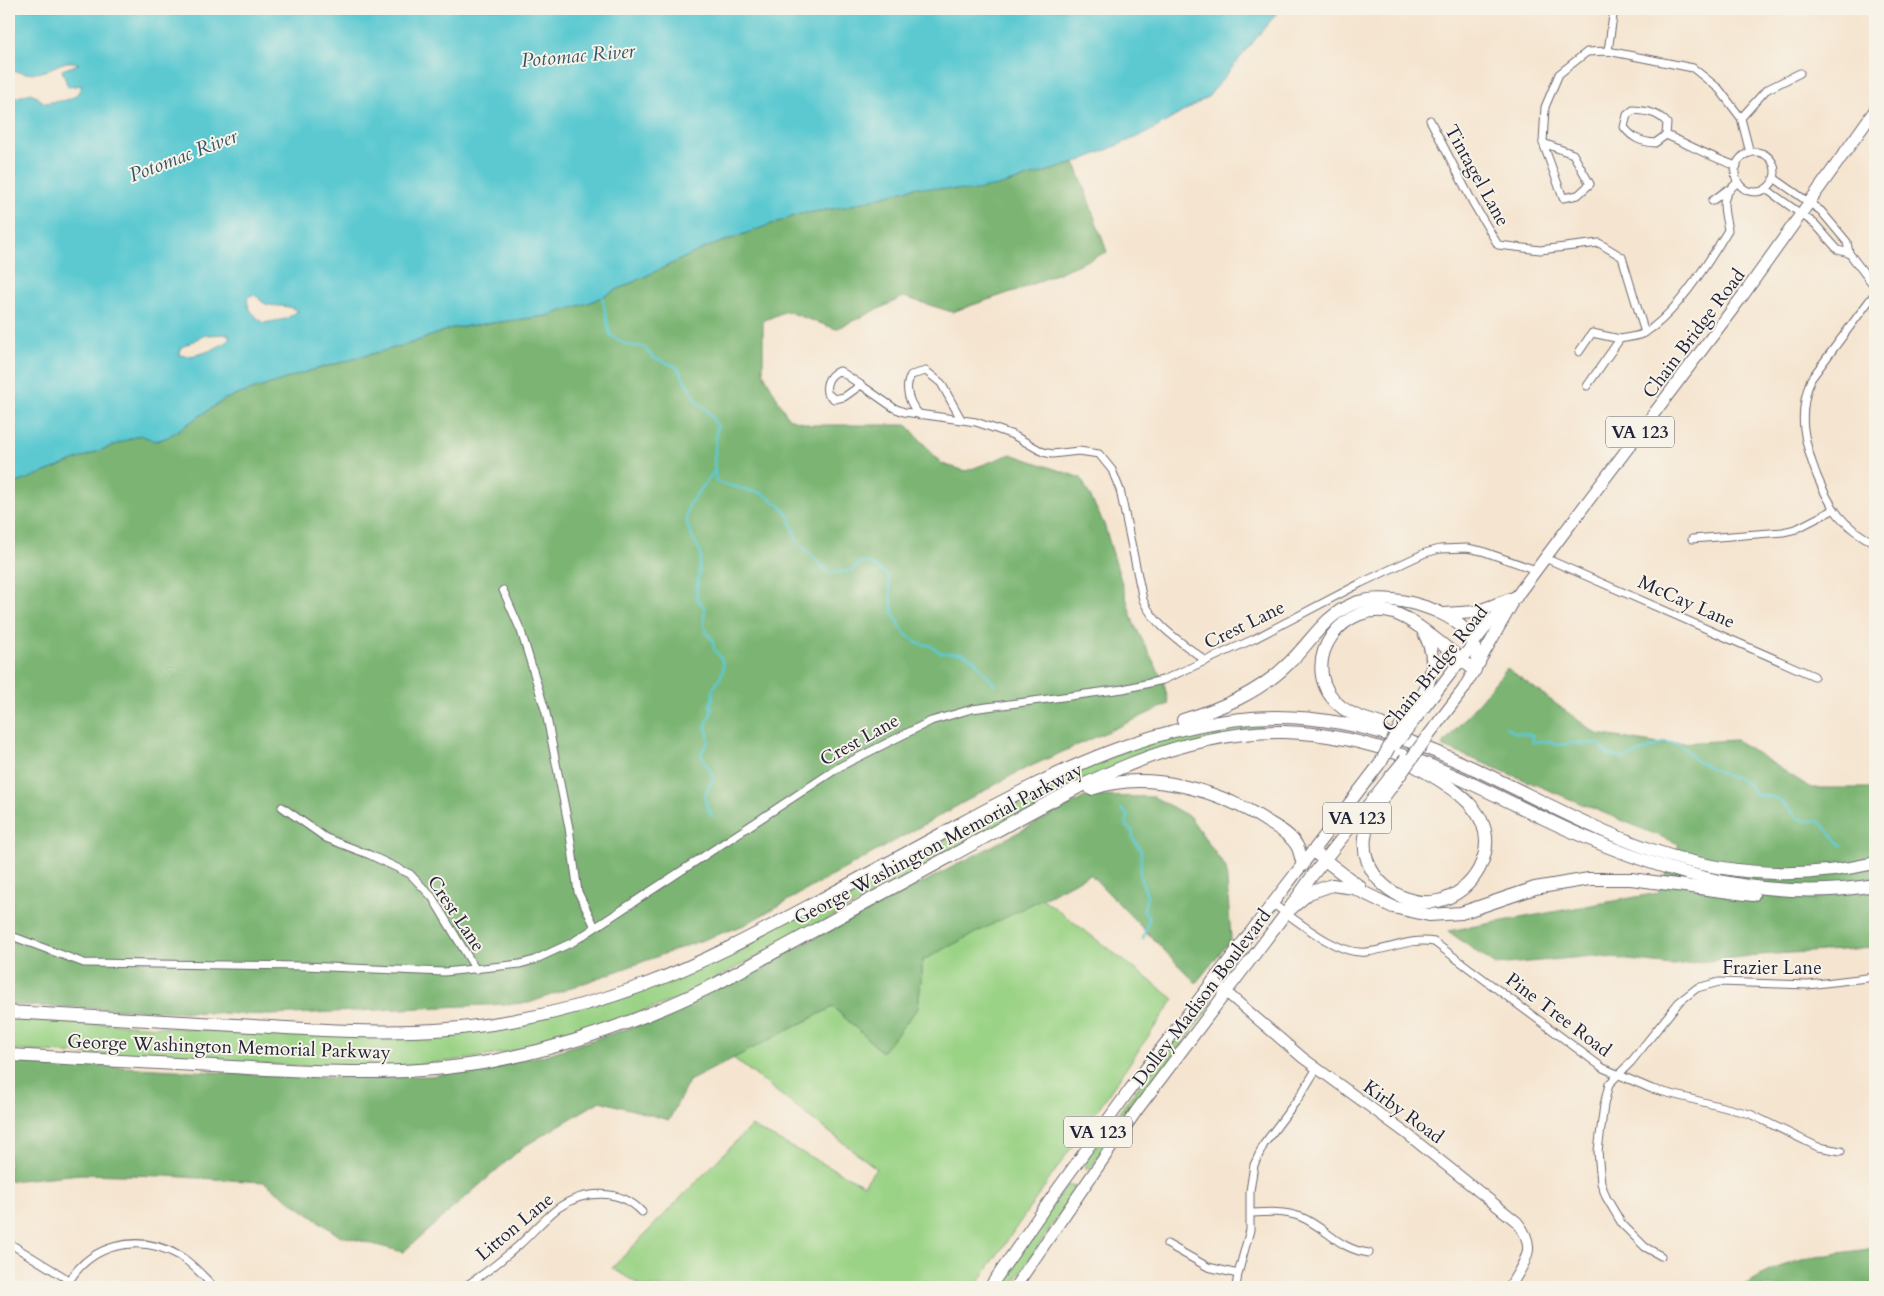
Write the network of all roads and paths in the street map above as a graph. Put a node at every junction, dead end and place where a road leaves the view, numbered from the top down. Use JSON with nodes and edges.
{"nodes":[{"id":1,"x":1614,"y":9,"type":"edge"},
{"id":2,"x":1608,"y":51,"type":"junction"},
{"id":3,"x":1800,"y":73,"type":"dead end"},
{"id":4,"x":1875,"y":110,"type":"edge"},
{"id":5,"x":1740,"y":118,"type":"junction"},
{"id":6,"x":1430,"y":120,"type":"dead end"},
{"id":7,"x":1666,"y":135,"type":"junction"},
{"id":8,"x":1543,"y":143,"type":"junction"},
{"id":9,"x":1750,"y":153,"type":"junction"},
{"id":10,"x":1737,"y":166,"type":"junction"},
{"id":11,"x":1774,"y":178,"type":"junction"},
{"id":12,"x":1738,"y":182,"type":"junction"},
{"id":13,"x":1766,"y":189,"type":"junction"},
{"id":14,"x":1727,"y":190,"type":"junction"},
{"id":15,"x":1712,"y":200,"type":"dead end"},
{"id":16,"x":1811,"y":202,"type":"junction"},
{"id":17,"x":1802,"y":214,"type":"junction"},
{"id":18,"x":1849,"y":253,"type":"junction"},
{"id":19,"x":1875,"y":287,"type":"edge"},
{"id":20,"x":1875,"y":293,"type":"edge"},
{"id":21,"x":1645,"y":333,"type":"junction"},
{"id":22,"x":1620,"y":339,"type":"junction"},
{"id":23,"x":1579,"y":352,"type":"dead end"},
{"id":24,"x":861,"y":385,"type":"junction"},
{"id":25,"x":1587,"y":386,"type":"dead end"},
{"id":26,"x":920,"y":415,"type":"junction"},
{"id":27,"x":961,"y":420,"type":"junction"},
{"id":28,"x":1833,"y":510,"type":"junction"},
{"id":29,"x":1692,"y":539,"type":"dead end"},
{"id":30,"x":1875,"y":543,"type":"edge"},
{"id":31,"x":1545,"y":558,"type":"junction"},
{"id":32,"x":1536,"y":570,"type":"junction"},
{"id":33,"x":503,"y":590,"type":"dead end"},
{"id":34,"x":1516,"y":597,"type":"junction"},
{"id":35,"x":1442,"y":614,"type":"junction"},
{"id":36,"x":1422,"y":631,"type":"junction"},
{"id":37,"x":1473,"y":644,"type":"junction"},
{"id":38,"x":1461,"y":660,"type":"junction"},
{"id":39,"x":1206,"y":661,"type":"junction"},
{"id":40,"x":1477,"y":666,"type":"junction"},
{"id":41,"x":1814,"y":676,"type":"dead end"},
{"id":42,"x":1414,"y":715,"type":"junction"},
{"id":43,"x":1427,"y":737,"type":"joint"},
{"id":44,"x":1140,"y":740,"type":"junction"},
{"id":45,"x":1379,"y":747,"type":"junction"},
{"id":46,"x":1454,"y":758,"type":"junction"},
{"id":47,"x":1378,"y":767,"type":"joint"},
{"id":48,"x":1393,"y":778,"type":"junction"},
{"id":49,"x":1051,"y":802,"type":"junction"},
{"id":50,"x":282,"y":807,"type":"dead end"},
{"id":51,"x":1313,"y":851,"type":"junction"},
{"id":52,"x":1325,"y":860,"type":"junction"},
{"id":53,"x":1875,"y":863,"type":"edge"},
{"id":54,"x":1303,"y":865,"type":"junction"},
{"id":55,"x":1875,"y":885,"type":"edge"},
{"id":56,"x":1841,"y":890,"type":"junction"},
{"id":57,"x":1374,"y":898,"type":"junction"},
{"id":58,"x":1273,"y":904,"type":"junction"},
{"id":59,"x":1286,"y":913,"type":"junction"},
{"id":60,"x":595,"y":927,"type":"junction"},
{"id":61,"x":9,"y":934,"type":"edge"},
{"id":62,"x":476,"y":970,"type":"junction"},
{"id":63,"x":1875,"y":978,"type":"edge"},
{"id":64,"x":1213,"y":981,"type":"junction"},
{"id":65,"x":1226,"y":993,"type":"junction"},
{"id":66,"x":9,"y":1012,"type":"edge"},
{"id":67,"x":9,"y":1055,"type":"edge"},
{"id":68,"x":1317,"y":1068,"type":"junction"},
{"id":69,"x":1618,"y":1075,"type":"junction"},
{"id":70,"x":1841,"y":1151,"type":"dead end"},
{"id":71,"x":1070,"y":1170,"type":"junction"},
{"id":72,"x":1087,"y":1181,"type":"junction"},
{"id":73,"x":642,"y":1212,"type":"dead end"},
{"id":74,"x":1252,"y":1213,"type":"junction"},
{"id":75,"x":9,"y":1243,"type":"edge"},
{"id":76,"x":1168,"y":1244,"type":"dead end"},
{"id":77,"x":1368,"y":1253,"type":"dead end"},
{"id":78,"x":1661,"y":1256,"type":"dead end"},
{"id":79,"x":1238,"y":1274,"type":"junction"},
{"id":80,"x":68,"y":1284,"type":"edge"},
{"id":81,"x":214,"y":1287,"type":"edge"},
{"id":82,"x":464,"y":1287,"type":"edge"},
{"id":83,"x":990,"y":1287,"type":"edge"},
{"id":84,"x":1015,"y":1287,"type":"edge"},
{"id":85,"x":1236,"y":1287,"type":"edge"},
{"id":86,"x":1510,"y":1287,"type":"edge"}],
"edges":[{"from":1,"to":2,"type":"street"},
{"from":2,"to":5,"type":"street"},
{"from":2,"to":8,"type":"street"},
{"from":3,"to":5,"type":"street"},
{"from":4,"to":16,"type":"main road","name":"Chain Bridge Road","number":"VA 123"},
{"from":5,"to":9,"type":"street"},
{"from":6,"to":21,"type":"street","name":"Tintagel Lane"},
{"from":7,"to":7,"type":"street"},
{"from":7,"to":10,"type":"street"},
{"from":8,"to":8,"type":"street"},
{"from":9,"to":10,"type":"street"},
{"from":9,"to":11,"type":"street"},
{"from":10,"to":12,"type":"street"},
{"from":11,"to":13,"type":"street"},
{"from":11,"to":16,"type":"street"},
{"from":12,"to":13,"type":"street"},
{"from":12,"to":14,"type":"street"},
{"from":13,"to":17,"type":"street"},
{"from":14,"to":15,"type":"street"},
{"from":14,"to":21,"type":"street"},
{"from":16,"to":17,"type":"main road","name":"Chain Bridge Road","number":"VA 123"},
{"from":16,"to":18,"type":"street"},
{"from":17,"to":18,"type":"street"},
{"from":17,"to":31,"type":"main road","name":"Chain Bridge Road","number":"VA 123"},
{"from":18,"to":19,"type":"street"},
{"from":20,"to":28,"type":"street"},
{"from":21,"to":22,"type":"street"},
{"from":22,"to":23,"type":"street"},
{"from":22,"to":25,"type":"street"},
{"from":24,"to":24,"type":"street"},
{"from":24,"to":26,"type":"street"},
{"from":26,"to":27,"type":"street"},
{"from":26,"to":27,"type":"street"},
{"from":27,"to":39,"type":"street"},
{"from":28,"to":29,"type":"street"},
{"from":28,"to":30,"type":"street"},
{"from":31,"to":32,"type":"main road","name":"Chain Bridge Road","number":"VA 123"},
{"from":31,"to":41,"type":"street","name":"McCay Lane"},
{"from":32,"to":34,"type":"main road","name":"Chain Bridge Road","number":"VA 123"},
{"from":32,"to":39,"type":"street","name":"Crest Lane"},
{"from":33,"to":60,"type":"street"},
{"from":34,"to":35,"type":"highway"},
{"from":34,"to":37,"type":"main road","name":"Chain Bridge Road","number":"VA 123"},
{"from":34,"to":40,"type":"main road","name":"Chain Bridge Road","number":"VA 123"},
{"from":35,"to":37,"type":"highway"},
{"from":35,"to":44,"type":"highway"},
{"from":36,"to":38,"type":"highway"},
{"from":36,"to":42,"type":"highway"},
{"from":36,"to":46,"type":"highway"},
{"from":37,"to":38,"type":"main road","name":"Chain Bridge Road","number":"VA 123"},
{"from":37,"to":40,"type":"highway"},
{"from":38,"to":40,"type":"highway"},
{"from":38,"to":42,"type":"main road","name":"Chain Bridge Road","number":"VA 123"},
{"from":39,"to":60,"type":"street","name":"Crest Lane"},
{"from":40,"to":43,"type":"main road","name":"Chain Bridge Road","number":"VA 123"},
{"from":42,"to":47,"type":"highway","bridge":true},
{"from":43,"to":48,"type":"highway","bridge":true},
{"from":44,"to":46,"type":"highway","name":"George Washington Memorial Parkway"},
{"from":44,"to":66,"type":"highway","name":"George Washington Memorial Parkway"},
{"from":45,"to":48,"type":"highway"},
{"from":45,"to":49,"type":"highway","name":"George Washington Memorial Parkway"},
{"from":45,"to":56,"type":"highway","name":"George Washington Memorial Parkway"},
{"from":46,"to":53,"type":"highway","name":"George Washington Memorial Parkway"},
{"from":47,"to":51,"type":"main road","name":"Dolley Madison Boulevard","number":"VA 123"},
{"from":48,"to":52,"type":"main road","name":"Dolley Madison Boulevard","number":"VA 123"},
{"from":49,"to":54,"type":"highway"},
{"from":49,"to":67,"type":"highway","name":"George Washington Memorial Parkway"},
{"from":50,"to":62,"type":"street","name":"Crest Lane"},
{"from":51,"to":52,"type":"highway"},
{"from":51,"to":54,"type":"main road","name":"Dolley Madison Boulevard","number":"VA 123"},
{"from":52,"to":57,"type":"highway"},
{"from":52,"to":59,"type":"main road","name":"Dolley Madison Boulevard","number":"VA 123"},
{"from":54,"to":58,"type":"main road","name":"Dolley Madison Boulevard","number":"VA 123"},
{"from":55,"to":56,"type":"highway","name":"George Washington Memorial Parkway"},
{"from":56,"to":57,"type":"highway"},
{"from":57,"to":59,"type":"highway"},
{"from":58,"to":59,"type":"street","name":"Pine Tree Road"},
{"from":58,"to":64,"type":"main road","name":"Dolley Madison Boulevard","number":"VA 123"},
{"from":59,"to":65,"type":"main road","name":"Dolley Madison Boulevard","number":"VA 123"},
{"from":59,"to":69,"type":"street","name":"Pine Tree Road"},
{"from":60,"to":62,"type":"street","name":"Crest Lane"},
{"from":61,"to":62,"type":"street"},
{"from":63,"to":69,"type":"street","name":"Frazier Lane"},
{"from":64,"to":65,"type":"main road","name":"Kirby Road"},
{"from":64,"to":71,"type":"main road","name":"Dolley Madison Boulevard","number":"VA 123"},
{"from":65,"to":68,"type":"main road","name":"Kirby Road"},
{"from":65,"to":72,"type":"main road","name":"Dolley Madison Boulevard","number":"VA 123"},
{"from":68,"to":74,"type":"street"},
{"from":68,"to":86,"type":"main road","name":"Kirby Road"},
{"from":69,"to":70,"type":"street","name":"Pine Tree Road"},
{"from":69,"to":78,"type":"street","name":"Frazier Lane"},
{"from":71,"to":72,"type":"main road"},
{"from":71,"to":83,"type":"main road","name":"Dolley Madison Boulevard","number":"VA 123"},
{"from":72,"to":84,"type":"main road","name":"Dolley Madison Boulevard","number":"VA 123"},
{"from":73,"to":82,"type":"street","name":"Litton Lane"},
{"from":74,"to":77,"type":"street"},
{"from":74,"to":79,"type":"street"},
{"from":75,"to":80,"type":"street"},
{"from":76,"to":79,"type":"street"},
{"from":79,"to":85,"type":"street"},
{"from":80,"to":81,"type":"street"}]}
